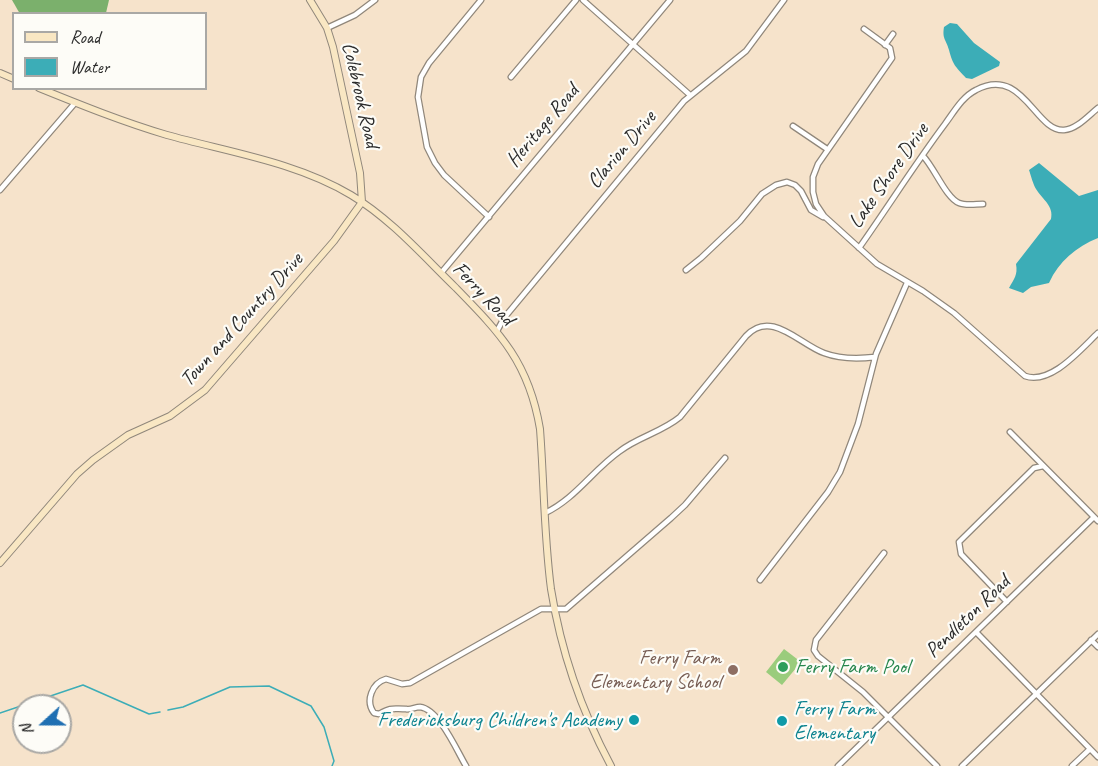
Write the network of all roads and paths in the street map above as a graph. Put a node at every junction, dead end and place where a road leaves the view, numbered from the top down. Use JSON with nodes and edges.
{"nodes":[{"id":1,"x":310,"y":0,"type":"edge"},
{"id":2,"x":375,"y":0,"type":"edge"},
{"id":3,"x":481,"y":0,"type":"edge"},
{"id":4,"x":576,"y":0,"type":"edge"},
{"id":5,"x":583,"y":0,"type":"edge"},
{"id":6,"x":670,"y":0,"type":"edge"},
{"id":7,"x":784,"y":0,"type":"edge"},
{"id":8,"x":327,"y":28,"type":"junction"},
{"id":9,"x":864,"y":29,"type":"dead end"},
{"id":10,"x":893,"y":34,"type":"dead end"},
{"id":11,"x":633,"y":44,"type":"junction"},
{"id":12,"x":885,"y":45,"type":"junction"},
{"id":13,"x":511,"y":77,"type":"dead end"},
{"id":14,"x":44,"y":90,"type":"edge"},
{"id":15,"x":690,"y":95,"type":"junction"},
{"id":16,"x":75,"y":102,"type":"junction"},
{"id":17,"x":1098,"y":108,"type":"edge"},
{"id":18,"x":793,"y":126,"type":"dead end"},
{"id":19,"x":827,"y":149,"type":"junction"},
{"id":20,"x":923,"y":156,"type":"junction"},
{"id":21,"x":0,"y":190,"type":"edge"},
{"id":22,"x":362,"y":202,"type":"junction"},
{"id":23,"x":983,"y":204,"type":"dead end"},
{"id":24,"x":489,"y":217,"type":"junction"},
{"id":25,"x":828,"y":220,"type":"junction"},
{"id":26,"x":859,"y":248,"type":"junction"},
{"id":27,"x":686,"y":270,"type":"dead end"},
{"id":28,"x":441,"y":273,"type":"junction"},
{"id":29,"x":907,"y":283,"type":"junction"},
{"id":30,"x":497,"y":332,"type":"junction"},
{"id":31,"x":1098,"y":333,"type":"edge"},
{"id":32,"x":875,"y":357,"type":"junction"},
{"id":33,"x":1010,"y":432,"type":"dead end"},
{"id":34,"x":725,"y":458,"type":"dead end"},
{"id":35,"x":1043,"y":466,"type":"junction"},
{"id":36,"x":545,"y":513,"type":"junction"},
{"id":37,"x":1096,"y":519,"type":"edge"},
{"id":38,"x":884,"y":553,"type":"dead end"},
{"id":39,"x":0,"y":563,"type":"edge"},
{"id":40,"x":760,"y":580,"type":"dead end"},
{"id":41,"x":1007,"y":602,"type":"junction"},
{"id":42,"x":555,"y":609,"type":"junction"},
{"id":43,"x":976,"y":632,"type":"junction"},
{"id":44,"x":1098,"y":634,"type":"edge"},
{"id":45,"x":1091,"y":640,"type":"junction"},
{"id":46,"x":1098,"y":647,"type":"edge"},
{"id":47,"x":1036,"y":694,"type":"junction"},
{"id":48,"x":889,"y":717,"type":"junction"},
{"id":49,"x":1090,"y":749,"type":"junction"},
{"id":50,"x":1098,"y":757,"type":"edge"},
{"id":51,"x":466,"y":766,"type":"edge"},
{"id":52,"x":611,"y":766,"type":"edge"},
{"id":53,"x":838,"y":766,"type":"edge"},
{"id":54,"x":937,"y":766,"type":"edge"},
{"id":55,"x":962,"y":766,"type":"edge"},
{"id":56,"x":1072,"y":766,"type":"edge"}],
"edges":[{"from":1,"to":8,"type":"main road","name":"Colebrook Road"},
{"from":2,"to":8,"type":"street"},
{"from":3,"to":24,"type":"street"},
{"from":4,"to":13,"type":"street"},
{"from":5,"to":11,"type":"street"},
{"from":6,"to":11,"type":"street","name":"Heritage Road"},
{"from":7,"to":15,"type":"street","name":"Clarion Drive"},
{"from":8,"to":22,"type":"main road","name":"Colebrook Road"},
{"from":9,"to":12,"type":"street"},
{"from":10,"to":12,"type":"street"},
{"from":11,"to":15,"type":"street"},
{"from":11,"to":24,"type":"street","name":"Heritage Road"},
{"from":12,"to":19,"type":"street"},
{"from":14,"to":16,"type":"main road","name":"Ferry Road"},
{"from":15,"to":30,"type":"street","name":"Clarion Drive"},
{"from":16,"to":21,"type":"street"},
{"from":16,"to":22,"type":"main road","name":"Ferry Road"},
{"from":17,"to":20,"type":"street","name":"Lake Shore Drive"},
{"from":18,"to":19,"type":"street"},
{"from":19,"to":25,"type":"street"},
{"from":20,"to":23,"type":"street"},
{"from":20,"to":26,"type":"street","name":"Lake Shore Drive"},
{"from":22,"to":28,"type":"main road","name":"Ferry Road"},
{"from":22,"to":39,"type":"main road","name":"Town and Country Drive"},
{"from":24,"to":28,"type":"street","name":"Heritage Road"},
{"from":25,"to":26,"type":"street"},
{"from":25,"to":27,"type":"street"},
{"from":26,"to":29,"type":"street","name":"Lake Shore Drive"},
{"from":28,"to":30,"type":"main road","name":"Ferry Road"},
{"from":29,"to":31,"type":"street","name":"Lake Shore Drive"},
{"from":29,"to":32,"type":"street"},
{"from":30,"to":36,"type":"main road","name":"Ferry Road"},
{"from":32,"to":36,"type":"street"},
{"from":32,"to":40,"type":"street"},
{"from":33,"to":35,"type":"street"},
{"from":34,"to":42,"type":"street"},
{"from":35,"to":37,"type":"street"},
{"from":35,"to":41,"type":"street"},
{"from":36,"to":42,"type":"main road","name":"Ferry Road"},
{"from":37,"to":41,"type":"street","name":"Pendleton Road"},
{"from":38,"to":48,"type":"street"},
{"from":41,"to":43,"type":"street","name":"Pendleton Road"},
{"from":42,"to":51,"type":"street"},
{"from":42,"to":52,"type":"main road","name":"Ferry Road"},
{"from":43,"to":47,"type":"street"},
{"from":43,"to":48,"type":"street","name":"Pendleton Road"},
{"from":44,"to":45,"type":"street"},
{"from":45,"to":46,"type":"street"},
{"from":45,"to":47,"type":"street"},
{"from":47,"to":49,"type":"street"},
{"from":47,"to":55,"type":"street"},
{"from":48,"to":53,"type":"street","name":"Pendleton Road"},
{"from":48,"to":54,"type":"street"},
{"from":49,"to":50,"type":"street"},
{"from":49,"to":56,"type":"street"}]}
